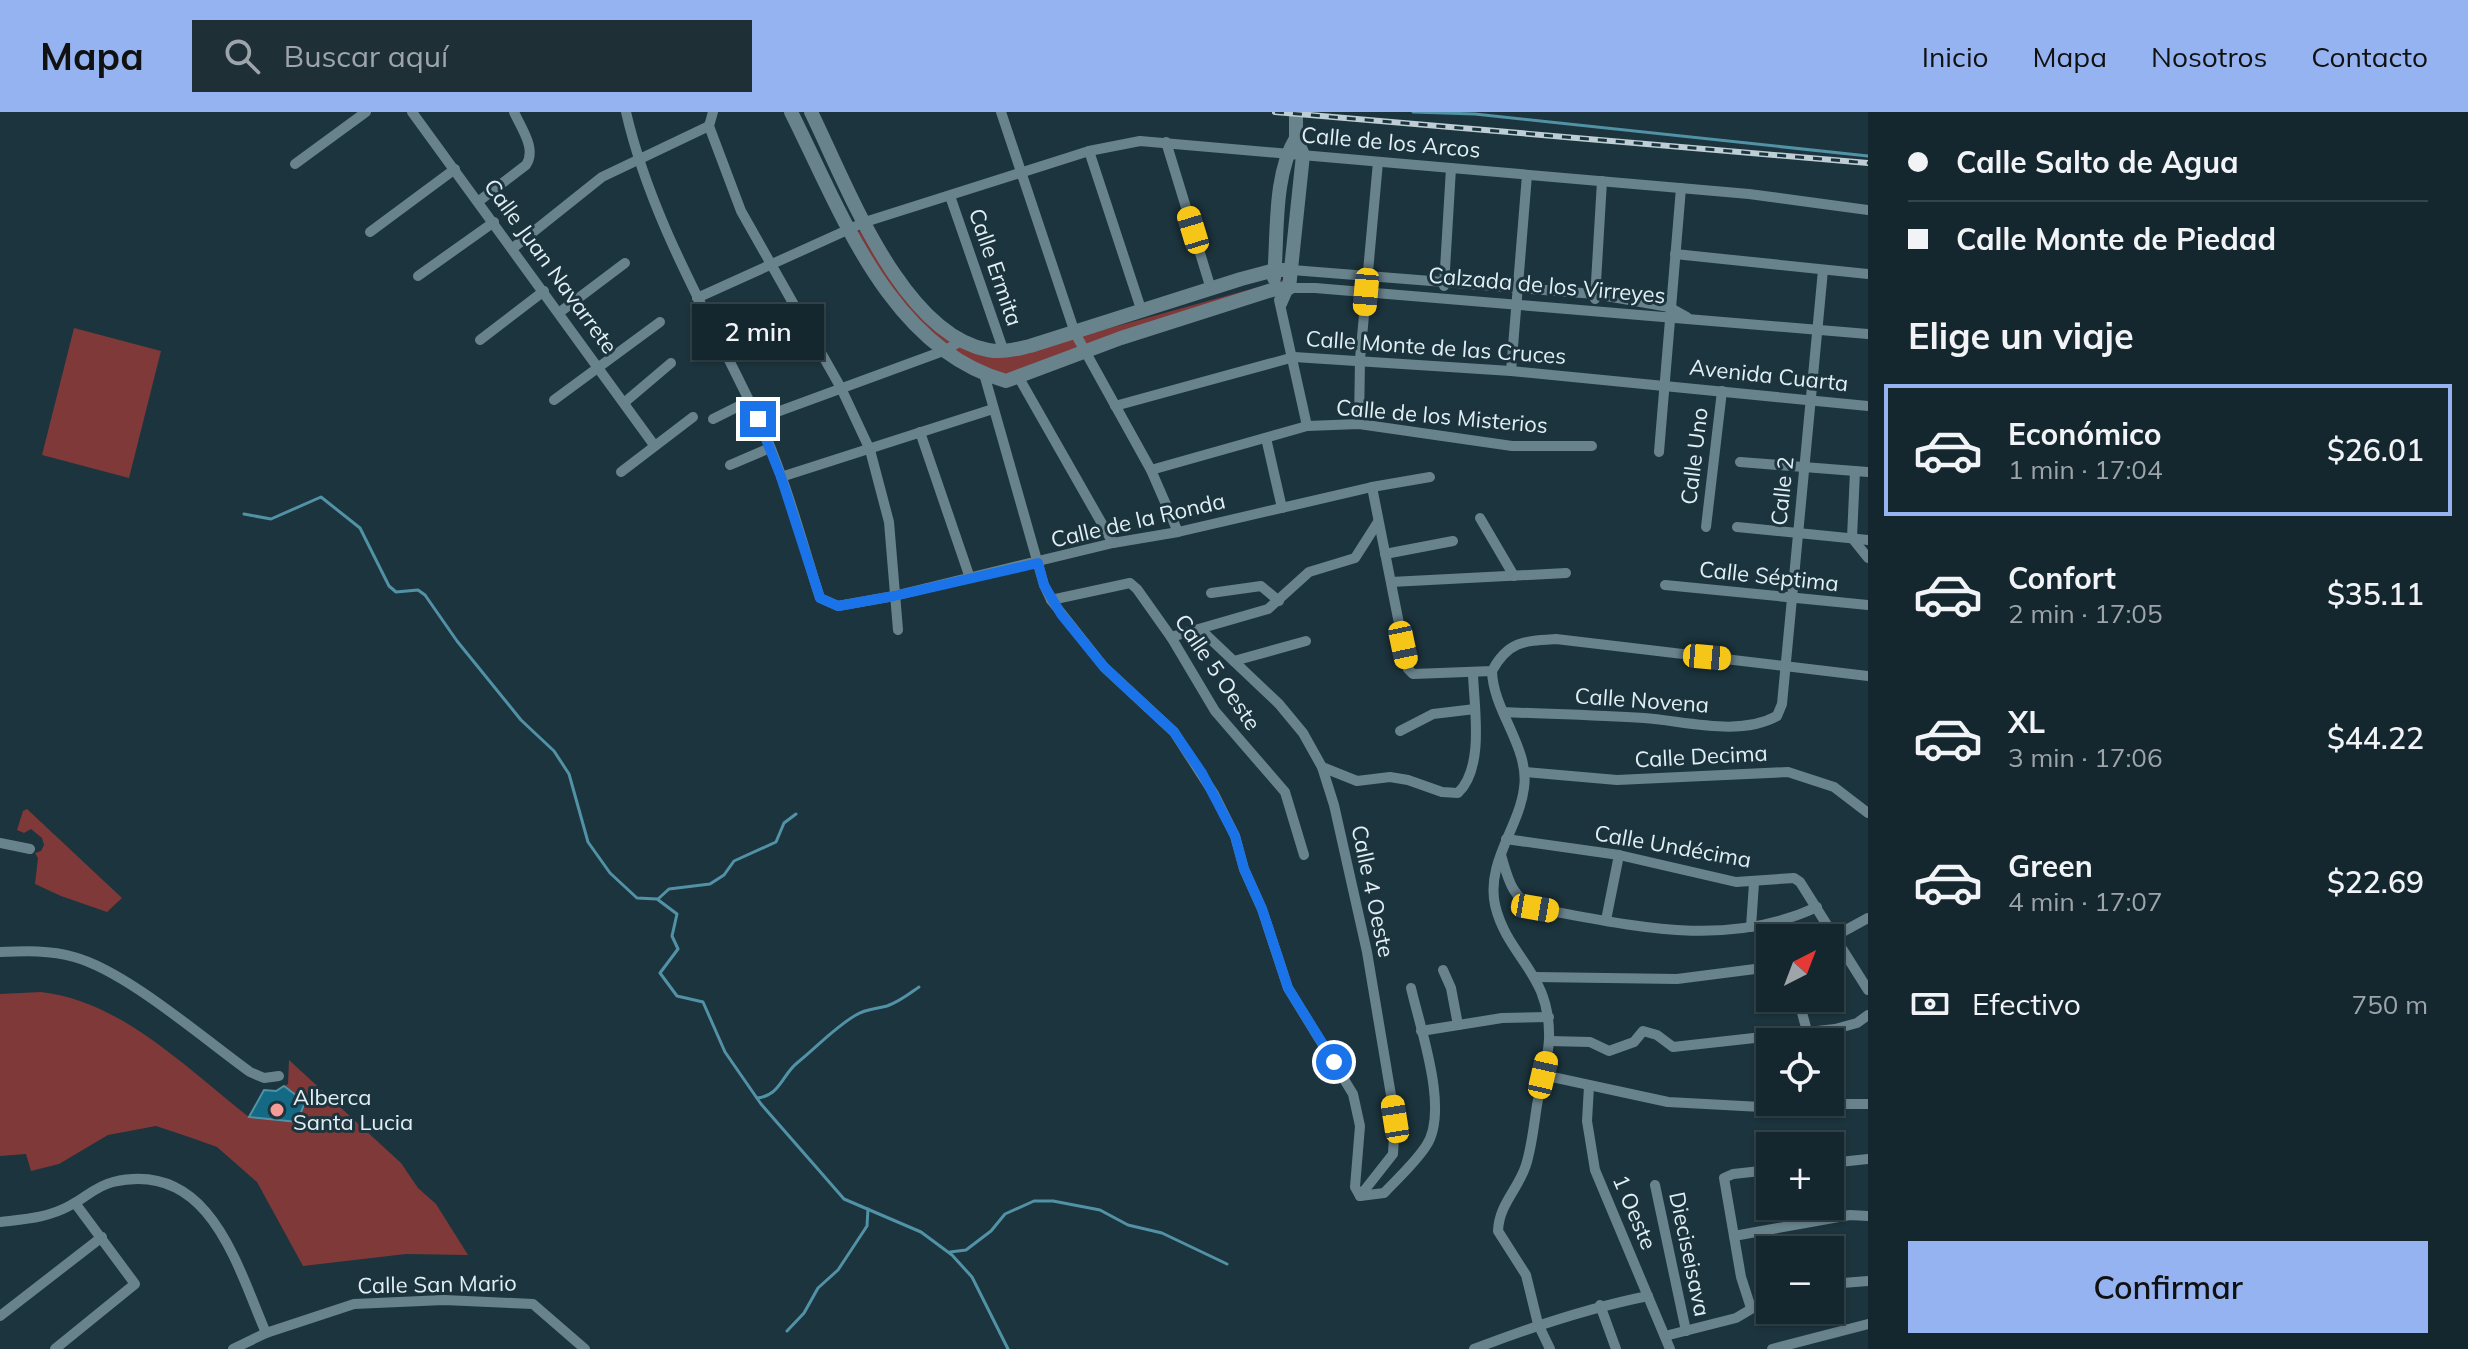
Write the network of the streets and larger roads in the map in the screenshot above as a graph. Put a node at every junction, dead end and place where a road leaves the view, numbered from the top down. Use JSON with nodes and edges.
{"nodes":[{"id":1,"x":366,"y":112,"type":"edge"},
{"id":2,"x":412,"y":112,"type":"edge"},
{"id":3,"x":514,"y":112,"type":"edge"},
{"id":4,"x":626,"y":112,"type":"edge"},
{"id":5,"x":713,"y":112,"type":"edge"},
{"id":6,"x":791,"y":112,"type":"edge"},
{"id":7,"x":811,"y":112,"type":"edge"},
{"id":8,"x":1001,"y":112,"type":"edge"},
{"id":9,"x":1296,"y":112,"type":"edge"},
{"id":10,"x":709,"y":126,"type":"junction"},
{"id":11,"x":1166,"y":142,"type":"junction"},
{"id":12,"x":1089,"y":151,"type":"junction"},
{"id":13,"x":1295,"y":154,"type":"junction"},
{"id":14,"x":636,"y":159,"type":"junction"},
{"id":15,"x":1378,"y":162,"type":"junction"},
{"id":16,"x":295,"y":164,"type":"dead end"},
{"id":17,"x":1451,"y":168,"type":"junction"},
{"id":18,"x":455,"y":169,"type":"junction"},
{"id":19,"x":1022,"y":174,"type":"junction"},
{"id":20,"x":1527,"y":175,"type":"junction"},
{"id":21,"x":1602,"y":181,"type":"junction"},
{"id":22,"x":1681,"y":188,"type":"junction"},
{"id":23,"x":950,"y":196,"type":"junction"},
{"id":24,"x":479,"y":201,"type":"junction"},
{"id":25,"x":1868,"y":210,"type":"edge"},
{"id":26,"x":494,"y":222,"type":"junction"},
{"id":27,"x":865,"y":222,"type":"junction"},
{"id":28,"x":851,"y":228,"type":"junction"},
{"id":29,"x":370,"y":232,"type":"dead end"},
{"id":30,"x":513,"y":248,"type":"junction"},
{"id":31,"x":1675,"y":254,"type":"junction"},
{"id":32,"x":625,"y":263,"type":"dead end"},
{"id":33,"x":769,"y":263,"type":"junction"},
{"id":34,"x":1275,"y":270,"type":"junction"},
{"id":35,"x":1292,"y":270,"type":"junction"},
{"id":36,"x":1823,"y":270,"type":"junction"},
{"id":37,"x":1868,"y":274,"type":"edge"},
{"id":38,"x":1367,"y":275,"type":"junction"},
{"id":39,"x":418,"y":276,"type":"dead end"},
{"id":40,"x":1444,"y":282,"type":"junction"},
{"id":41,"x":1517,"y":287,"type":"junction"},
{"id":42,"x":1289,"y":288,"type":"junction"},
{"id":43,"x":1211,"y":289,"type":"junction"},
{"id":44,"x":1272,"y":290,"type":"junction"},
{"id":45,"x":544,"y":291,"type":"junction"},
{"id":46,"x":1366,"y":292,"type":"junction"},
{"id":47,"x":1595,"y":294,"type":"junction"},
{"id":48,"x":697,"y":298,"type":"junction"},
{"id":49,"x":1443,"y":298,"type":"junction"},
{"id":50,"x":1282,"y":304,"type":"junction"},
{"id":51,"x":1516,"y":304,"type":"junction"},
{"id":52,"x":1594,"y":310,"type":"junction"},
{"id":53,"x":560,"y":312,"type":"junction"},
{"id":54,"x":1142,"y":312,"type":"junction"},
{"id":55,"x":1669,"y":312,"type":"junction"},
{"id":56,"x":660,"y":322,"type":"dead end"},
{"id":57,"x":1816,"y":329,"type":"junction"},
{"id":58,"x":1075,"y":333,"type":"junction"},
{"id":59,"x":1868,"y":334,"type":"edge"},
{"id":60,"x":480,"y":340,"type":"dead end"},
{"id":61,"x":962,"y":340,"type":"junction"},
{"id":62,"x":946,"y":350,"type":"junction"},
{"id":63,"x":1004,"y":352,"type":"junction"},
{"id":64,"x":1083,"y":352,"type":"junction"},
{"id":65,"x":1294,"y":357,"type":"junction"},
{"id":66,"x":1360,"y":359,"type":"junction"},
{"id":67,"x":671,"y":363,"type":"dead end"},
{"id":68,"x":599,"y":365,"type":"junction"},
{"id":69,"x":1511,"y":371,"type":"junction"},
{"id":70,"x":984,"y":374,"type":"junction"},
{"id":71,"x":1019,"y":378,"type":"junction"},
{"id":72,"x":1665,"y":384,"type":"junction"},
{"id":73,"x":841,"y":388,"type":"junction"},
{"id":74,"x":1722,"y":391,"type":"junction"},
{"id":75,"x":554,"y":400,"type":"dead end"},
{"id":76,"x":749,"y":401,"type":"junction"},
{"id":77,"x":1811,"y":401,"type":"junction"},
{"id":78,"x":625,"y":402,"type":"junction"},
{"id":79,"x":1115,"y":406,"type":"junction"},
{"id":80,"x":1868,"y":406,"type":"edge"},
{"id":81,"x":993,"y":409,"type":"junction"},
{"id":82,"x":693,"y":417,"type":"dead end"},
{"id":83,"x":713,"y":419,"type":"dead end"},
{"id":84,"x":758,"y":419,"type":"junction"},
{"id":85,"x":1359,"y":424,"type":"junction"},
{"id":86,"x":1307,"y":426,"type":"junction"},
{"id":87,"x":920,"y":432,"type":"junction"},
{"id":88,"x":1266,"y":438,"type":"junction"},
{"id":89,"x":654,"y":445,"type":"junction"},
{"id":90,"x":1592,"y":446,"type":"dead end"},
{"id":91,"x":770,"y":448,"type":"junction"},
{"id":92,"x":870,"y":450,"type":"junction"},
{"id":93,"x":1659,"y":452,"type":"dead end"},
{"id":94,"x":1740,"y":462,"type":"dead end"},
{"id":95,"x":730,"y":465,"type":"dead end"},
{"id":96,"x":1805,"y":468,"type":"junction"},
{"id":97,"x":1151,"y":470,"type":"junction"},
{"id":98,"x":1855,"y":471,"type":"junction"},
{"id":99,"x":621,"y":472,"type":"dead end"},
{"id":100,"x":1868,"y":472,"type":"edge"},
{"id":101,"x":781,"y":477,"type":"junction"},
{"id":102,"x":1430,"y":477,"type":"dead end"},
{"id":103,"x":1372,"y":487,"type":"junction"},
{"id":104,"x":1282,"y":508,"type":"junction"},
{"id":105,"x":1480,"y":518,"type":"dead end"},
{"id":106,"x":1378,"y":522,"type":"junction"},
{"id":107,"x":1706,"y":527,"type":"dead end"},
{"id":108,"x":1737,"y":527,"type":"dead end"},
{"id":109,"x":1178,"y":532,"type":"junction"},
{"id":110,"x":1797,"y":533,"type":"junction"},
{"id":111,"x":1852,"y":538,"type":"junction"},
{"id":112,"x":1868,"y":540,"type":"edge"},
{"id":113,"x":1453,"y":541,"type":"dead end"},
{"id":114,"x":1113,"y":543,"type":"junction"},
{"id":115,"x":1385,"y":554,"type":"junction"},
{"id":116,"x":1868,"y":558,"type":"edge"},
{"id":117,"x":1038,"y":563,"type":"junction"},
{"id":118,"x":1566,"y":573,"type":"dead end"},
{"id":119,"x":1514,"y":576,"type":"junction"},
{"id":120,"x":970,"y":578,"type":"junction"},
{"id":121,"x":1391,"y":582,"type":"junction"},
{"id":122,"x":1665,"y":585,"type":"dead end"},
{"id":123,"x":1211,"y":593,"type":"dead end"},
{"id":124,"x":894,"y":596,"type":"junction"},
{"id":125,"x":1051,"y":600,"type":"junction"},
{"id":126,"x":1791,"y":600,"type":"junction"},
{"id":127,"x":1279,"y":601,"type":"junction"},
{"id":128,"x":1868,"y":605,"type":"edge"},
{"id":129,"x":898,"y":630,"type":"dead end"},
{"id":130,"x":1201,"y":630,"type":"junction"},
{"id":131,"x":1171,"y":637,"type":"junction"},
{"id":132,"x":1306,"y":641,"type":"dead end"},
{"id":133,"x":1234,"y":661,"type":"junction"},
{"id":134,"x":1785,"y":664,"type":"junction"},
{"id":135,"x":1492,"y":671,"type":"junction"},
{"id":136,"x":1473,"y":674,"type":"junction"},
{"id":137,"x":1868,"y":676,"type":"edge"},
{"id":138,"x":1475,"y":709,"type":"junction"},
{"id":139,"x":1503,"y":712,"type":"junction"},
{"id":140,"x":1777,"y":716,"type":"joint"},
{"id":141,"x":1400,"y":731,"type":"dead end"},
{"id":142,"x":1322,"y":767,"type":"junction"},
{"id":143,"x":1525,"y":772,"type":"junction"},
{"id":144,"x":1868,"y":813,"type":"edge"},
{"id":145,"x":1506,"y":839,"type":"junction"},
{"id":146,"x":0,"y":843,"type":"edge"},
{"id":147,"x":30,"y":849,"type":"dead end"},
{"id":148,"x":1501,"y":853,"type":"junction"},
{"id":149,"x":1304,"y":855,"type":"dead end"},
{"id":150,"x":1619,"y":855,"type":"junction"},
{"id":151,"x":1754,"y":883,"type":"junction"},
{"id":152,"x":1817,"y":907,"type":"junction"},
{"id":153,"x":1868,"y":918,"type":"edge"},
{"id":154,"x":1606,"y":920,"type":"junction"},
{"id":155,"x":1828,"y":924,"type":"edge"},
{"id":156,"x":1751,"y":927,"type":"junction"},
{"id":157,"x":1844,"y":931,"type":"edge"},
{"id":158,"x":1844,"y":951,"type":"edge"},
{"id":159,"x":0,"y":952,"type":"edge"},
{"id":160,"x":1755,"y":969,"type":"dead end"},
{"id":161,"x":1443,"y":970,"type":"dead end"},
{"id":162,"x":1535,"y":977,"type":"junction"},
{"id":163,"x":1411,"y":988,"type":"dead end"},
{"id":164,"x":1868,"y":990,"type":"edge"},
{"id":165,"x":1868,"y":1015,"type":"edge"},
{"id":166,"x":1549,"y":1017,"type":"junction"},
{"id":167,"x":1458,"y":1025,"type":"junction"},
{"id":168,"x":1826,"y":1028,"type":"edge"},
{"id":169,"x":1421,"y":1031,"type":"junction"},
{"id":170,"x":1756,"y":1037,"type":"edge"},
{"id":171,"x":1549,"y":1041,"type":"junction"},
{"id":172,"x":1543,"y":1075,"type":"junction"},
{"id":173,"x":279,"y":1076,"type":"dead end"},
{"id":174,"x":1589,"y":1086,"type":"junction"},
{"id":175,"x":1868,"y":1104,"type":"edge"},
{"id":176,"x":1868,"y":1159,"type":"edge"},
{"id":177,"x":1844,"y":1162,"type":"edge"},
{"id":178,"x":1756,"y":1172,"type":"edge"},
{"id":179,"x":1655,"y":1185,"type":"dead end"},
{"id":180,"x":1360,"y":1196,"type":"junction"},
{"id":181,"x":75,"y":1203,"type":"junction"},
{"id":182,"x":1868,"y":1216,"type":"edge"},
{"id":183,"x":0,"y":1222,"type":"edge"},
{"id":184,"x":1734,"y":1236,"type":"junction"},
{"id":185,"x":102,"y":1237,"type":"junction"},
{"id":186,"x":1868,"y":1281,"type":"edge"},
{"id":187,"x":1844,"y":1283,"type":"edge"},
{"id":188,"x":1648,"y":1296,"type":"junction"},
{"id":189,"x":1600,"y":1305,"type":"junction"},
{"id":190,"x":1756,"y":1305,"type":"edge"},
{"id":191,"x":1751,"y":1308,"type":"junction"},
{"id":192,"x":0,"y":1316,"type":"edge"},
{"id":193,"x":1538,"y":1324,"type":"junction"},
{"id":194,"x":1868,"y":1324,"type":"edge"},
{"id":195,"x":1686,"y":1331,"type":"junction"},
{"id":196,"x":266,"y":1333,"type":"junction"},
{"id":197,"x":1665,"y":1336,"type":"junction"},
{"id":198,"x":55,"y":1349,"type":"edge"},
{"id":199,"x":233,"y":1349,"type":"edge"},
{"id":200,"x":585,"y":1349,"type":"edge"},
{"id":201,"x":1474,"y":1349,"type":"edge"},
{"id":202,"x":1550,"y":1349,"type":"edge"},
{"id":203,"x":1616,"y":1349,"type":"edge"},
{"id":204,"x":1670,"y":1349,"type":"edge"},
{"id":205,"x":1772,"y":1349,"type":"edge"}],
"edges":[{"from":1,"to":16,"type":"street"},
{"from":2,"to":18,"type":"street","name":"Calle Juan Navarrete"},
{"from":3,"to":24,"type":"street"},
{"from":4,"to":14,"type":"street"},
{"from":5,"to":10,"type":"street"},
{"from":6,"to":28,"type":"street"},
{"from":7,"to":27,"type":"street"},
{"from":8,"to":19,"type":"street"},
{"from":9,"to":13,"type":"street"},
{"from":10,"to":14,"type":"street"},
{"from":10,"to":33,"type":"street"},
{"from":11,"to":12,"type":"street","name":"Calle de los Arcos"},
{"from":11,"to":13,"type":"street","name":"Calle de los Arcos"},
{"from":11,"to":43,"type":"street"},
{"from":12,"to":19,"type":"street","name":"Calle de los Arcos"},
{"from":12,"to":54,"type":"street"},
{"from":13,"to":15,"type":"street","name":"Calle de los Arcos"},
{"from":13,"to":34,"type":"street"},
{"from":13,"to":35,"type":"street"},
{"from":14,"to":30,"type":"street"},
{"from":14,"to":48,"type":"street"},
{"from":15,"to":17,"type":"street","name":"Calle de los Arcos"},
{"from":15,"to":38,"type":"street"},
{"from":17,"to":20,"type":"street","name":"Calle de los Arcos"},
{"from":17,"to":40,"type":"street"},
{"from":18,"to":24,"type":"street","name":"Calle Juan Navarrete"},
{"from":18,"to":29,"type":"street"},
{"from":19,"to":23,"type":"street","name":"Calle de los Arcos"},
{"from":19,"to":58,"type":"street"},
{"from":20,"to":21,"type":"street","name":"Calle de los Arcos"},
{"from":20,"to":41,"type":"street"},
{"from":21,"to":22,"type":"street","name":"Calle de los Arcos"},
{"from":21,"to":47,"type":"street"},
{"from":22,"to":25,"type":"street","name":"Calle de los Arcos"},
{"from":22,"to":31,"type":"street"},
{"from":23,"to":27,"type":"street","name":"Calle de los Arcos"},
{"from":23,"to":63,"type":"street","name":"Calle Ermita"},
{"from":24,"to":26,"type":"street","name":"Calle Juan Navarrete"},
{"from":26,"to":30,"type":"street","name":"Calle Juan Navarrete"},
{"from":26,"to":39,"type":"street"},
{"from":27,"to":28,"type":"street","name":"Calle de los Arcos"},
{"from":27,"to":61,"type":"street"},
{"from":28,"to":33,"type":"street","name":"Calle de los Arcos"},
{"from":28,"to":62,"type":"street"},
{"from":30,"to":45,"type":"street","name":"Calle Juan Navarrete"},
{"from":31,"to":36,"type":"street"},
{"from":31,"to":55,"type":"street"},
{"from":32,"to":53,"type":"street"},
{"from":33,"to":48,"type":"street","name":"Calle de los Arcos"},
{"from":33,"to":73,"type":"street"},
{"from":34,"to":35,"type":"street"},
{"from":34,"to":43,"type":"street"},
{"from":34,"to":44,"type":"street"},
{"from":35,"to":38,"type":"street","name":"Calzada de los Virreyes"},
{"from":35,"to":42,"type":"street"},
{"from":36,"to":37,"type":"street"},
{"from":36,"to":57,"type":"street","name":"Calle 2"},
{"from":38,"to":40,"type":"street","name":"Calzada de los Virreyes"},
{"from":38,"to":46,"type":"street"},
{"from":40,"to":41,"type":"street","name":"Calzada de los Virreyes"},
{"from":40,"to":49,"type":"street"},
{"from":41,"to":47,"type":"street","name":"Calzada de los Virreyes"},
{"from":41,"to":51,"type":"street"},
{"from":42,"to":44,"type":"street"},
{"from":42,"to":46,"type":"street","name":"Calzada de los Virreyes"},
{"from":42,"to":50,"type":"street"},
{"from":43,"to":54,"type":"street"},
{"from":44,"to":50,"type":"street"},
{"from":44,"to":64,"type":"street"},
{"from":45,"to":53,"type":"street","name":"Calle Juan Navarrete"},
{"from":45,"to":60,"type":"street"},
{"from":46,"to":49,"type":"street","name":"Calzada de los Virreyes"},
{"from":46,"to":66,"type":"street"},
{"from":47,"to":52,"type":"street"},
{"from":47,"to":55,"type":"street","name":"Calzada de los Virreyes"},
{"from":48,"to":76,"type":"street"},
{"from":49,"to":51,"type":"street","name":"Calzada de los Virreyes"},
{"from":50,"to":65,"type":"street"},
{"from":51,"to":52,"type":"street","name":"Calzada de los Virreyes"},
{"from":51,"to":69,"type":"street"},
{"from":52,"to":55,"type":"street","name":"Calzada de los Virreyes"},
{"from":53,"to":68,"type":"street","name":"Calle Juan Navarrete"},
{"from":54,"to":58,"type":"street"},
{"from":55,"to":57,"type":"street","name":"Calzada de los Virreyes"},
{"from":55,"to":72,"type":"street"},
{"from":56,"to":68,"type":"street"},
{"from":57,"to":59,"type":"street","name":"Calzada de los Virreyes"},
{"from":57,"to":77,"type":"street","name":"Calle 2"},
{"from":58,"to":63,"type":"street"},
{"from":58,"to":64,"type":"street"},
{"from":61,"to":62,"type":"street"},
{"from":61,"to":63,"type":"street"},
{"from":62,"to":70,"type":"street"},
{"from":62,"to":73,"type":"street"},
{"from":64,"to":71,"type":"street"},
{"from":64,"to":79,"type":"street"},
{"from":65,"to":66,"type":"street","name":"Calle Monte de las Cruces"},
{"from":65,"to":79,"type":"street","name":"Calle Monte de las Cruces"},
{"from":65,"to":86,"type":"street"},
{"from":66,"to":69,"type":"street","name":"Calle Monte de las Cruces"},
{"from":66,"to":85,"type":"street"},
{"from":67,"to":78,"type":"street"},
{"from":68,"to":75,"type":"street"},
{"from":68,"to":78,"type":"street","name":"Calle Juan Navarrete"},
{"from":69,"to":72,"type":"street","name":"Calle Monte de las Cruces"},
{"from":70,"to":71,"type":"street"},
{"from":70,"to":81,"type":"street"},
{"from":71,"to":114,"type":"street"},
{"from":72,"to":74,"type":"street","name":"Avenida Cuarta"},
{"from":72,"to":93,"type":"street"},
{"from":73,"to":84,"type":"street"},
{"from":73,"to":92,"type":"street"},
{"from":74,"to":77,"type":"street","name":"Avenida Cuarta"},
{"from":74,"to":107,"type":"street","name":"Calle Uno"},
{"from":76,"to":83,"type":"street"},
{"from":76,"to":84,"type":"street"},
{"from":77,"to":80,"type":"street","name":"Avenida Cuarta"},
{"from":77,"to":96,"type":"street","name":"Calle 2"},
{"from":78,"to":89,"type":"street","name":"Calle Juan Navarrete"},
{"from":79,"to":97,"type":"street"},
{"from":81,"to":87,"type":"street"},
{"from":81,"to":117,"type":"street"},
{"from":82,"to":89,"type":"street"},
{"from":84,"to":91,"type":"street"},
{"from":85,"to":86,"type":"street","name":"Calle de los Misterios"},
{"from":85,"to":90,"type":"street","name":"Calle de los Misterios"},
{"from":86,"to":88,"type":"street","name":"Calle de los Misterios"},
{"from":87,"to":92,"type":"street"},
{"from":87,"to":120,"type":"street"},
{"from":88,"to":97,"type":"street","name":"Calle de los Misterios"},
{"from":88,"to":104,"type":"street"},
{"from":89,"to":99,"type":"street"},
{"from":91,"to":95,"type":"street"},
{"from":91,"to":101,"type":"street"},
{"from":92,"to":101,"type":"street"},
{"from":92,"to":124,"type":"street"},
{"from":94,"to":96,"type":"street"},
{"from":96,"to":98,"type":"street"},
{"from":96,"to":110,"type":"street","name":"Calle 2"},
{"from":97,"to":109,"type":"street"},
{"from":98,"to":100,"type":"street"},
{"from":98,"to":111,"type":"street"},
{"from":101,"to":124,"type":"street","name":"Calle de la Ronda"},
{"from":102,"to":103,"type":"street","name":"Calle de la Ronda"},
{"from":103,"to":104,"type":"street","name":"Calle de la Ronda"},
{"from":103,"to":106,"type":"street"},
{"from":104,"to":109,"type":"street","name":"Calle de la Ronda"},
{"from":105,"to":119,"type":"street"},
{"from":106,"to":115,"type":"street"},
{"from":106,"to":127,"type":"street"},
{"from":108,"to":110,"type":"street"},
{"from":109,"to":114,"type":"street","name":"Calle de la Ronda"},
{"from":110,"to":111,"type":"street"},
{"from":110,"to":126,"type":"street","name":"Calle 2"},
{"from":111,"to":112,"type":"street"},
{"from":111,"to":116,"type":"street"},
{"from":113,"to":115,"type":"street"},
{"from":114,"to":117,"type":"street","name":"Calle de la Ronda"},
{"from":115,"to":121,"type":"street"},
{"from":117,"to":120,"type":"street","name":"Calle de la Ronda"},
{"from":117,"to":125,"type":"street"},
{"from":118,"to":119,"type":"street"},
{"from":119,"to":121,"type":"street"},
{"from":120,"to":124,"type":"street","name":"Calle de la Ronda"},
{"from":121,"to":136,"type":"street"},
{"from":122,"to":126,"type":"street","name":"Calle Séptima"},
{"from":123,"to":127,"type":"street"},
{"from":124,"to":129,"type":"street"},
{"from":125,"to":131,"type":"street","name":"Calle 5 Oeste"},
{"from":125,"to":180,"type":"street"},
{"from":126,"to":128,"type":"street","name":"Calle Séptima"},
{"from":126,"to":134,"type":"street","name":"Calle 2"},
{"from":127,"to":130,"type":"street"},
{"from":130,"to":131,"type":"street"},
{"from":130,"to":133,"type":"street","name":"Calle 4 Oeste"},
{"from":131,"to":149,"type":"street","name":"Calle 5 Oeste"},
{"from":132,"to":133,"type":"street"},
{"from":133,"to":142,"type":"street","name":"Calle 4 Oeste"},
{"from":134,"to":135,"type":"street"},
{"from":134,"to":137,"type":"street"},
{"from":134,"to":140,"type":"street","name":"Calle 2"},
{"from":135,"to":136,"type":"street"},
{"from":135,"to":139,"type":"street"},
{"from":136,"to":138,"type":"street"},
{"from":138,"to":141,"type":"street"},
{"from":138,"to":142,"type":"street"},
{"from":139,"to":140,"type":"street","name":"Calle Novena"},
{"from":139,"to":143,"type":"street"},
{"from":142,"to":180,"type":"street","name":"Calle 4 Oeste"},
{"from":143,"to":144,"type":"street","name":"Calle Decima"},
{"from":143,"to":145,"type":"street"},
{"from":145,"to":148,"type":"street"},
{"from":145,"to":150,"type":"street","name":"Calle Undécima"},
{"from":146,"to":147,"type":"street"},
{"from":148,"to":154,"type":"street"},
{"from":148,"to":162,"type":"street"},
{"from":150,"to":151,"type":"street","name":"Calle Undécima"},
{"from":150,"to":154,"type":"street"},
{"from":151,"to":152,"type":"street","name":"Calle Undécima"},
{"from":151,"to":156,"type":"street"},
{"from":152,"to":155,"type":"street","name":"Calle Undécima"},
{"from":152,"to":156,"type":"street"},
{"from":153,"to":157,"type":"street"},
{"from":154,"to":156,"type":"street"},
{"from":158,"to":164,"type":"street","name":"Calle Undécima"},
{"from":159,"to":173,"type":"street"},
{"from":160,"to":162,"type":"street"},
{"from":161,"to":167,"type":"street"},
{"from":162,"to":166,"type":"street"},
{"from":163,"to":169,"type":"street"},
{"from":165,"to":168,"type":"street"},
{"from":166,"to":167,"type":"street"},
{"from":166,"to":171,"type":"street"},
{"from":167,"to":169,"type":"street"},
{"from":169,"to":180,"type":"street"},
{"from":170,"to":171,"type":"street"},
{"from":171,"to":172,"type":"street"},
{"from":172,"to":174,"type":"street"},
{"from":172,"to":193,"type":"street"},
{"from":174,"to":175,"type":"street"},
{"from":174,"to":188,"type":"street","name":"1 Oeste"},
{"from":176,"to":177,"type":"street"},
{"from":178,"to":184,"type":"street"},
{"from":179,"to":195,"type":"street","name":"Dieciseisava"},
{"from":181,"to":183,"type":"street"},
{"from":181,"to":185,"type":"street"},
{"from":181,"to":196,"type":"street"},
{"from":182,"to":184,"type":"street"},
{"from":184,"to":191,"type":"street"},
{"from":185,"to":192,"type":"street"},
{"from":185,"to":198,"type":"street"},
{"from":186,"to":187,"type":"street"},
{"from":188,"to":189,"type":"street"},
{"from":188,"to":197,"type":"street","name":"1 Oeste"},
{"from":189,"to":193,"type":"street"},
{"from":189,"to":203,"type":"street"},
{"from":190,"to":191,"type":"street"},
{"from":191,"to":195,"type":"street"},
{"from":193,"to":201,"type":"street"},
{"from":193,"to":202,"type":"street"},
{"from":194,"to":205,"type":"street"},
{"from":195,"to":197,"type":"street"},
{"from":196,"to":199,"type":"street","name":"Calle San Mario"},
{"from":196,"to":200,"type":"street","name":"Calle San Mario"},
{"from":197,"to":204,"type":"street","name":"1 Oeste"}]}
